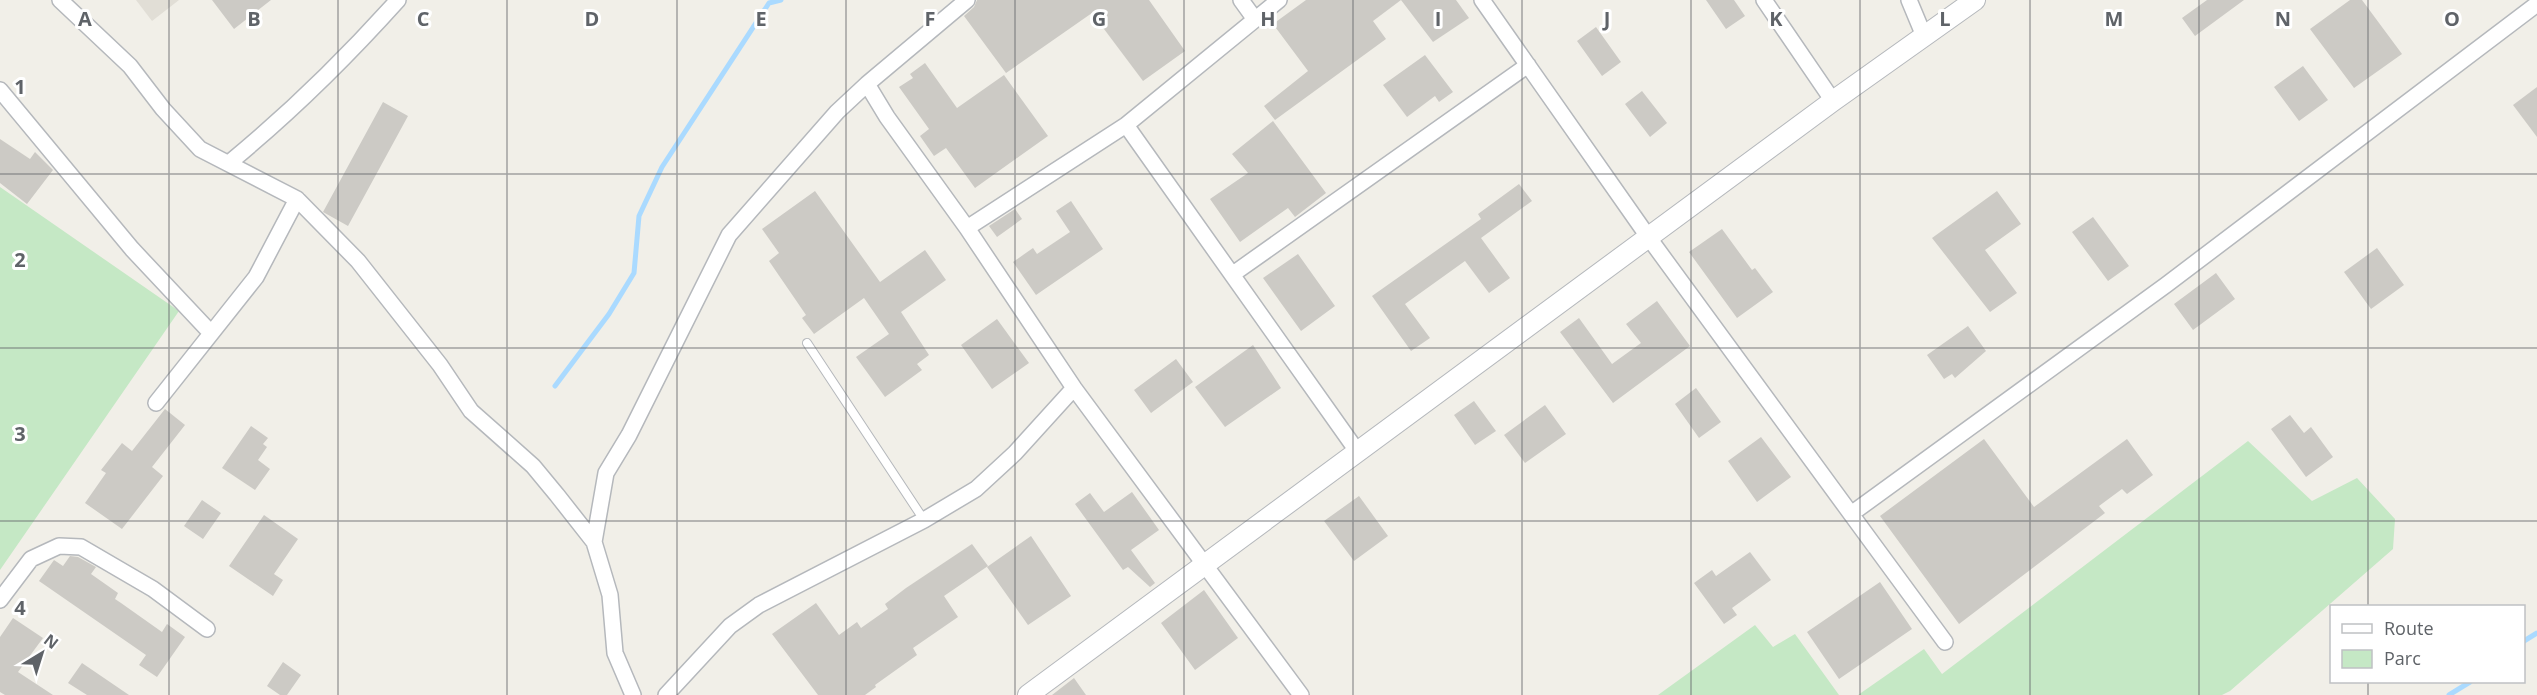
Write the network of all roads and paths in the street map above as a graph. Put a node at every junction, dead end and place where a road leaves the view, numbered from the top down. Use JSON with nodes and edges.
{"nodes":[{"id":1,"x":60,"y":0,"type":"edge"},
{"id":2,"x":398,"y":0,"type":"edge"},
{"id":3,"x":967,"y":0,"type":"edge"},
{"id":4,"x":1241,"y":0,"type":"edge"},
{"id":5,"x":1279,"y":0,"type":"edge"},
{"id":6,"x":1482,"y":0,"type":"edge"},
{"id":7,"x":1764,"y":0,"type":"edge"},
{"id":8,"x":1909,"y":0,"type":"edge"},
{"id":9,"x":1975,"y":0,"type":"edge"},
{"id":10,"x":2537,"y":4,"type":"edge"},
{"id":11,"x":1254,"y":18,"type":"junction"},
{"id":12,"x":1924,"y":36,"type":"junction"},
{"id":13,"x":1528,"y":65,"type":"junction"},
{"id":14,"x":867,"y":84,"type":"junction"},
{"id":15,"x":0,"y":90,"type":"edge"},
{"id":16,"x":1833,"y":101,"type":"junction"},
{"id":17,"x":1126,"y":125,"type":"junction"},
{"id":18,"x":229,"y":163,"type":"junction"},
{"id":19,"x":297,"y":199,"type":"junction"},
{"id":20,"x":966,"y":228,"type":"junction"},
{"id":21,"x":1649,"y":238,"type":"junction"},
{"id":22,"x":1233,"y":274,"type":"junction"},
{"id":23,"x":210,"y":332,"type":"junction"},
{"id":24,"x":807,"y":343,"type":"dead end"},
{"id":25,"x":1074,"y":388,"type":"junction"},
{"id":26,"x":156,"y":404,"type":"dead end"},
{"id":27,"x":1357,"y":451,"type":"junction"},
{"id":28,"x":1851,"y":514,"type":"junction"},
{"id":29,"x":924,"y":520,"type":"junction"},
{"id":30,"x":594,"y":542,"type":"junction"},
{"id":31,"x":1202,"y":565,"type":"junction"},
{"id":32,"x":0,"y":600,"type":"edge"},
{"id":33,"x":207,"y":629,"type":"dead end"},
{"id":34,"x":1945,"y":642,"type":"dead end"},
{"id":35,"x":633,"y":695,"type":"edge"},
{"id":36,"x":666,"y":695,"type":"edge"},
{"id":37,"x":1028,"y":695,"type":"edge"},
{"id":38,"x":1301,"y":695,"type":"edge"}],
"edges":[{"from":1,"to":18,"type":"street"},
{"from":2,"to":18,"type":"street"},
{"from":3,"to":14,"type":"street"},
{"from":4,"to":11,"type":"street"},
{"from":5,"to":11,"type":"street"},
{"from":6,"to":13,"type":"street"},
{"from":7,"to":16,"type":"street"},
{"from":8,"to":12,"type":"street"},
{"from":9,"to":12,"type":"street"},
{"from":10,"to":28,"type":"street"},
{"from":11,"to":17,"type":"street"},
{"from":12,"to":16,"type":"street"},
{"from":13,"to":21,"type":"street"},
{"from":13,"to":22,"type":"street"},
{"from":14,"to":20,"type":"street"},
{"from":14,"to":30,"type":"street"},
{"from":15,"to":23,"type":"street"},
{"from":16,"to":21,"type":"street"},
{"from":17,"to":20,"type":"street"},
{"from":17,"to":22,"type":"street"},
{"from":18,"to":19,"type":"street"},
{"from":19,"to":23,"type":"street"},
{"from":19,"to":30,"type":"street"},
{"from":20,"to":25,"type":"street"},
{"from":21,"to":27,"type":"street"},
{"from":21,"to":28,"type":"street"},
{"from":22,"to":27,"type":"street"},
{"from":23,"to":26,"type":"street"},
{"from":24,"to":29,"type":"lane"},
{"from":25,"to":29,"type":"street"},
{"from":25,"to":31,"type":"street"},
{"from":27,"to":31,"type":"street"},
{"from":28,"to":34,"type":"street"},
{"from":29,"to":36,"type":"street"},
{"from":30,"to":35,"type":"street"},
{"from":31,"to":37,"type":"street"},
{"from":31,"to":38,"type":"street"},
{"from":32,"to":33,"type":"street"}]}
